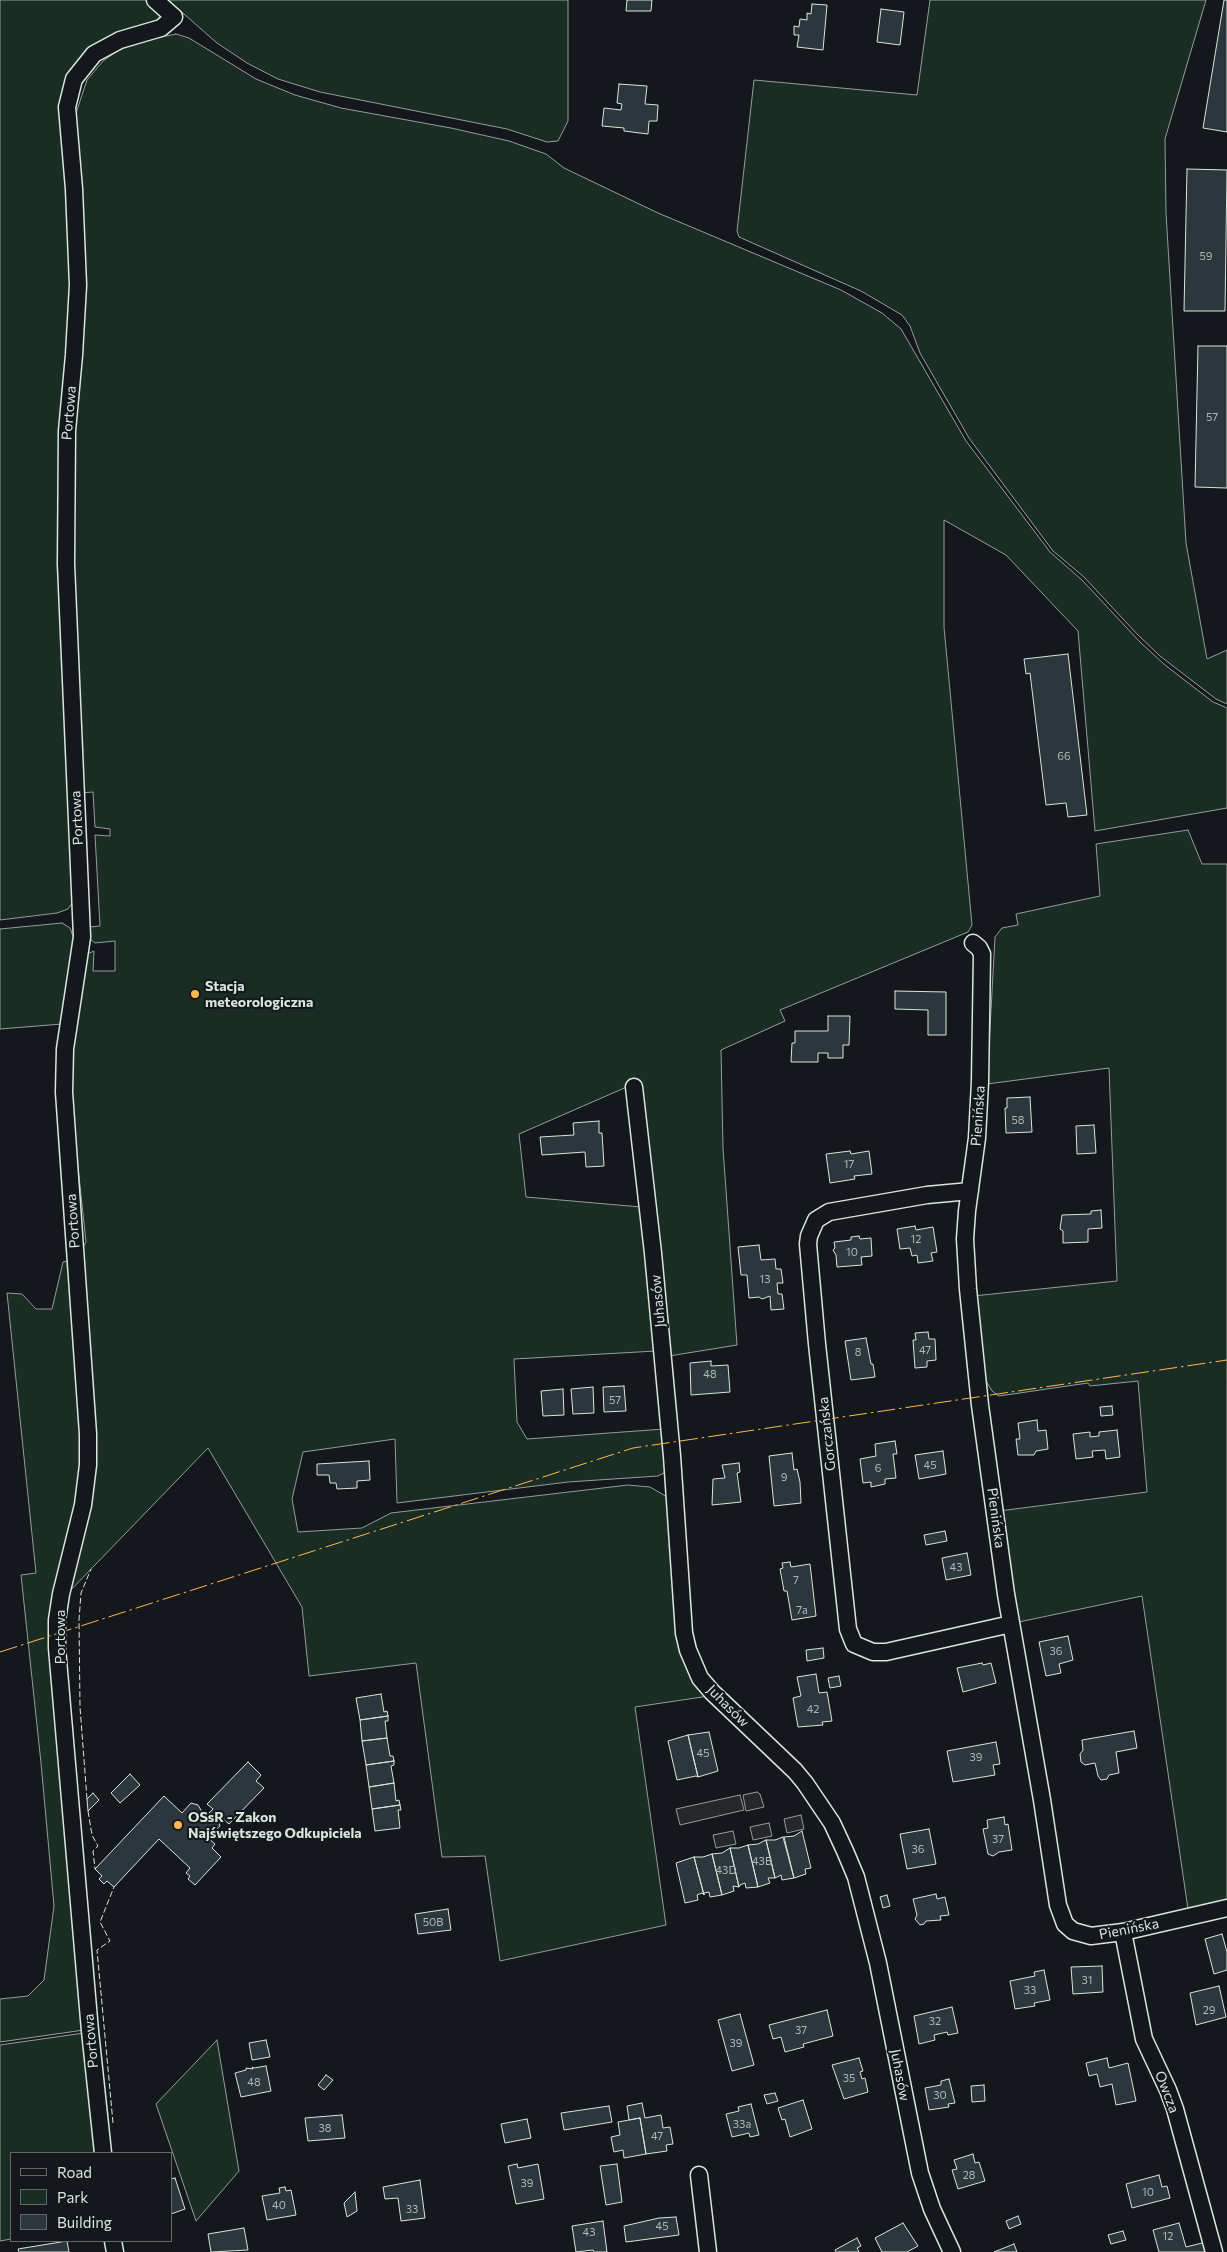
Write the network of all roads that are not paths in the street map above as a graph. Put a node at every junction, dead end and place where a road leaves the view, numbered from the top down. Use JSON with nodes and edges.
{"nodes":[{"id":1,"x":155,"y":0,"type":"edge"},
{"id":2,"x":973,"y":943,"type":"dead end"},
{"id":3,"x":634,"y":1087,"type":"dead end"},
{"id":4,"x":970,"y":1191,"type":"junction"},
{"id":5,"x":1011,"y":1624,"type":"junction"},
{"id":6,"x":1227,"y":1908,"type":"edge"},
{"id":7,"x":1123,"y":1932,"type":"junction"},
{"id":8,"x":103,"y":2152,"type":"edge"},
{"id":9,"x":699,"y":2176,"type":"dead end"},
{"id":10,"x":708,"y":2252,"type":"edge"},
{"id":11,"x":952,"y":2252,"type":"edge"},
{"id":12,"x":1214,"y":2252,"type":"edge"}],
"edges":[{"from":1,"to":8,"type":"street","name":"Portowa"},
{"from":2,"to":4,"type":"street","name":"Pienińska"},
{"from":3,"to":11,"type":"street","name":"Juhasów"},
{"from":4,"to":5,"type":"street","name":"Pienińska"},
{"from":4,"to":5,"type":"street","name":"Gorczańska"},
{"from":5,"to":7,"type":"street","name":"Pienińska"},
{"from":6,"to":7,"type":"street","name":"Pienińska"},
{"from":7,"to":12,"type":"street","name":"Owcza"},
{"from":9,"to":10,"type":"street"}]}
